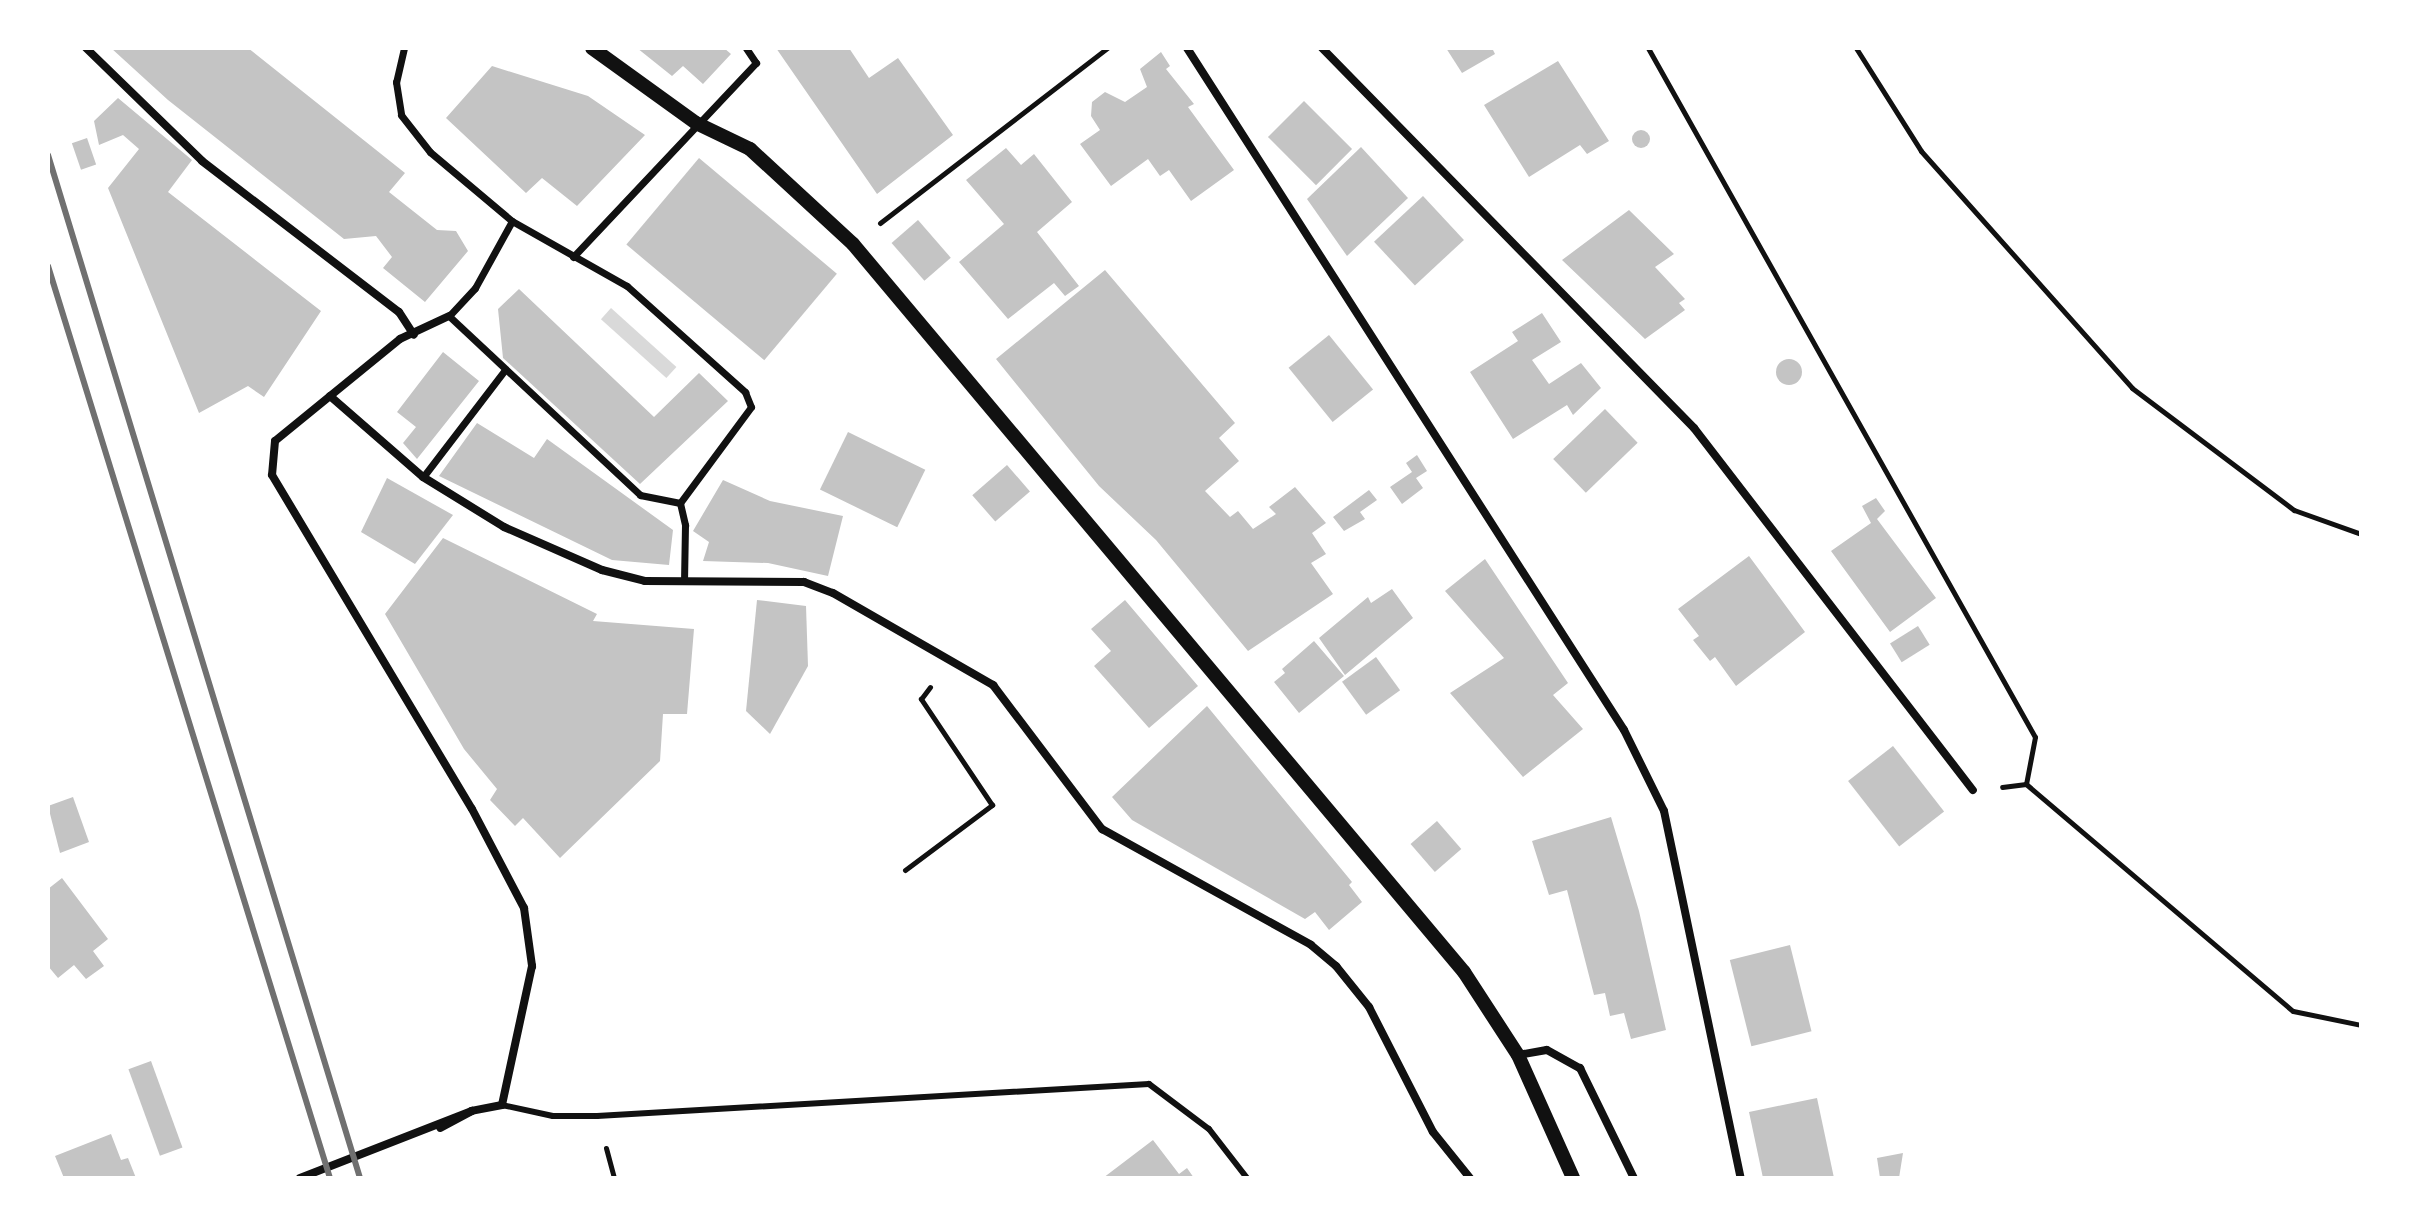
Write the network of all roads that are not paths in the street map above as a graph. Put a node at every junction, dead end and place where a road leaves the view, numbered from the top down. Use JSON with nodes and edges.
{"nodes":[{"id":1,"x":86,"y":48,"type":"edge"},
{"id":2,"x":404,"y":48,"type":"edge"},
{"id":3,"x":592,"y":48,"type":"edge"},
{"id":4,"x":746,"y":48,"type":"edge"},
{"id":5,"x":1187,"y":48,"type":"edge"},
{"id":6,"x":1322,"y":48,"type":"edge"},
{"id":7,"x":696,"y":123,"type":"junction"},
{"id":8,"x":512,"y":221,"type":"junction"},
{"id":9,"x":573,"y":257,"type":"junction"},
{"id":10,"x":449,"y":316,"type":"junction"},
{"id":11,"x":414,"y":335,"type":"junction"},
{"id":12,"x":504,"y":371,"type":"junction"},
{"id":13,"x":330,"y":396,"type":"junction"},
{"id":14,"x":423,"y":477,"type":"junction"},
{"id":15,"x":680,"y":503,"type":"junction"},
{"id":16,"x":684,"y":581,"type":"junction"},
{"id":17,"x":1973,"y":790,"type":"road end"},
{"id":18,"x":1518,"y":1055,"type":"junction"},
{"id":19,"x":502,"y":1105,"type":"junction"},
{"id":20,"x":472,"y":1111,"type":"junction"},
{"id":21,"x":440,"y":1128,"type":"dead end"},
{"id":22,"x":300,"y":1178,"type":"edge"},
{"id":23,"x":1247,"y":1178,"type":"edge"},
{"id":24,"x":1470,"y":1178,"type":"edge"},
{"id":25,"x":1573,"y":1178,"type":"edge"},
{"id":26,"x":1634,"y":1178,"type":"edge"},
{"id":27,"x":1741,"y":1178,"type":"edge"}],
"edges":[{"from":1,"to":11,"type":"street"},
{"from":2,"to":8,"type":"street"},
{"from":3,"to":7,"type":"street"},
{"from":4,"to":7,"type":"street"},
{"from":5,"to":27,"type":"street"},
{"from":6,"to":17,"type":"street"},
{"from":7,"to":9,"type":"street"},
{"from":7,"to":18,"type":"street"},
{"from":8,"to":9,"type":"street"},
{"from":8,"to":10,"type":"street"},
{"from":9,"to":15,"type":"street"},
{"from":10,"to":11,"type":"street"},
{"from":10,"to":12,"type":"street"},
{"from":11,"to":13,"type":"street"},
{"from":12,"to":14,"type":"street"},
{"from":12,"to":15,"type":"street"},
{"from":13,"to":14,"type":"street"},
{"from":13,"to":19,"type":"street"},
{"from":14,"to":16,"type":"street"},
{"from":15,"to":16,"type":"street"},
{"from":16,"to":24,"type":"street"},
{"from":18,"to":25,"type":"street"},
{"from":18,"to":26,"type":"street"},
{"from":19,"to":20,"type":"street"},
{"from":19,"to":23,"type":"lane"},
{"from":20,"to":21,"type":"street"},
{"from":20,"to":22,"type":"street"}]}
